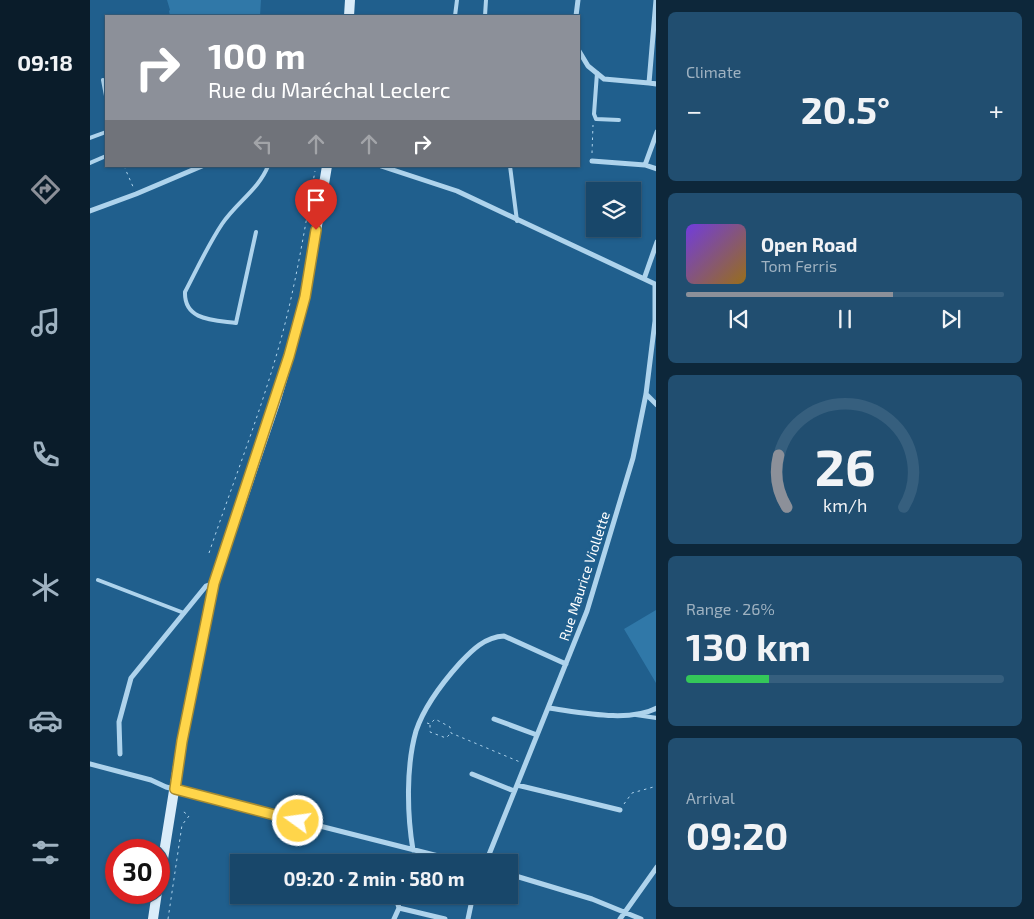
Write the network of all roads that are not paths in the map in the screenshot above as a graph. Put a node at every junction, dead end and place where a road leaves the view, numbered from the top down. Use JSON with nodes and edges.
{"nodes":[{"id":1,"x":350,"y":0,"type":"edge"},
{"id":2,"x":457,"y":0,"type":"edge"},
{"id":3,"x":486,"y":0,"type":"edge"},
{"id":4,"x":578,"y":0,"type":"edge"},
{"id":5,"x":656,"y":0,"type":"edge"},
{"id":6,"x":349,"y":15,"type":"edge"},
{"id":7,"x":455,"y":15,"type":"edge"},
{"id":8,"x":485,"y":15,"type":"edge"},
{"id":9,"x":576,"y":15,"type":"edge"},
{"id":10,"x":580,"y":53,"type":"edge"},
{"id":11,"x":597,"y":73,"type":"junction"},
{"id":12,"x":102,"y":80,"type":"dead end"},
{"id":13,"x":649,"y":83,"type":"junction"},
{"id":14,"x":656,"y":84,"type":"edge"},
{"id":15,"x":105,"y":92,"type":"edge"},
{"id":16,"x":620,"y":120,"type":"dead end"},
{"id":17,"x":105,"y":132,"type":"edge"},
{"id":18,"x":656,"y":132,"type":"edge"},
{"id":19,"x":90,"y":138,"type":"edge"},
{"id":20,"x":105,"y":156,"type":"edge"},
{"id":21,"x":592,"y":161,"type":"road end"},
{"id":22,"x":90,"y":163,"type":"edge"},
{"id":23,"x":644,"y":165,"type":"junction"},
{"id":24,"x":200,"y":167,"type":"edge"},
{"id":25,"x":268,"y":167,"type":"edge"},
{"id":26,"x":327,"y":167,"type":"edge"},
{"id":27,"x":384,"y":167,"type":"edge"},
{"id":28,"x":510,"y":167,"type":"edge"},
{"id":29,"x":656,"y":169,"type":"edge"},
{"id":30,"x":90,"y":211,"type":"edge"},
{"id":31,"x":517,"y":221,"type":"junction"},
{"id":32,"x":256,"y":232,"type":"dead end"},
{"id":33,"x":656,"y":242,"type":"edge"},
{"id":34,"x":644,"y":279,"type":"junction"},
{"id":35,"x":656,"y":285,"type":"edge"},
{"id":36,"x":646,"y":394,"type":"junction"},
{"id":37,"x":656,"y":405,"type":"edge"},
{"id":38,"x":98,"y":580,"type":"dead end"},
{"id":39,"x":214,"y":583,"type":"junction"},
{"id":40,"x":184,"y":613,"type":"junction"},
{"id":41,"x":566,"y":664,"type":"junction"},
{"id":42,"x":548,"y":708,"type":"junction"},
{"id":43,"x":656,"y":708,"type":"edge"},
{"id":44,"x":636,"y":715,"type":"junction"},
{"id":45,"x":656,"y":718,"type":"edge"},
{"id":46,"x":494,"y":719,"type":"dead end"},
{"id":47,"x":538,"y":735,"type":"junction"},
{"id":48,"x":120,"y":754,"type":"dead end"},
{"id":49,"x":90,"y":764,"type":"edge"},
{"id":50,"x":472,"y":774,"type":"dead end"},
{"id":51,"x":516,"y":785,"type":"junction"},
{"id":52,"x":175,"y":789,"type":"junction"},
{"id":53,"x":514,"y":791,"type":"junction"},
{"id":54,"x":620,"y":810,"type":"road end"},
{"id":55,"x":167,"y":839,"type":"edge"},
{"id":56,"x":413,"y":850,"type":"junction"},
{"id":57,"x":429,"y":854,"type":"edge"},
{"id":58,"x":489,"y":854,"type":"edge"},
{"id":59,"x":656,"y":867,"type":"edge"},
{"id":60,"x":518,"y":877,"type":"edge"},
{"id":61,"x":155,"y":904,"type":"edge"},
{"id":62,"x":397,"y":904,"type":"edge"},
{"id":63,"x":471,"y":904,"type":"edge"},
{"id":64,"x":399,"y":908,"type":"junction"},
{"id":65,"x":624,"y":912,"type":"junction"},
{"id":66,"x":153,"y":919,"type":"edge"},
{"id":67,"x":394,"y":919,"type":"edge"},
{"id":68,"x":445,"y":919,"type":"edge"},
{"id":69,"x":468,"y":919,"type":"edge"},
{"id":70,"x":620,"y":919,"type":"edge"},
{"id":71,"x":641,"y":919,"type":"edge"}],
"edges":[{"from":1,"to":6,"type":"main road"},
{"from":2,"to":7,"type":"lane"},
{"from":3,"to":8,"type":"lane"},
{"from":4,"to":9,"type":"street"},
{"from":5,"to":13,"type":"street"},
{"from":10,"to":11,"type":"street"},
{"from":11,"to":13,"type":"street"},
{"from":11,"to":16,"type":"lane"},
{"from":12,"to":15,"type":"lane"},
{"from":13,"to":14,"type":"street"},
{"from":17,"to":19,"type":"lane"},
{"from":18,"to":23,"type":"street"},
{"from":20,"to":22,"type":"lane"},
{"from":21,"to":23,"type":"street"},
{"from":23,"to":29,"type":"street"},
{"from":24,"to":30,"type":"street"},
{"from":25,"to":32,"type":"lane"},
{"from":26,"to":39,"type":"main road"},
{"from":27,"to":31,"type":"street"},
{"from":28,"to":31,"type":"lane"},
{"from":31,"to":34,"type":"street"},
{"from":33,"to":34,"type":"street"},
{"from":34,"to":35,"type":"street"},
{"from":35,"to":36,"type":"street","name":"Rue Maurice Viollette"},
{"from":36,"to":37,"type":"street"},
{"from":36,"to":41,"type":"street","name":"Rue Maurice Viollette"},
{"from":38,"to":40,"type":"lane"},
{"from":39,"to":40,"type":"street"},
{"from":39,"to":52,"type":"main road"},
{"from":40,"to":48,"type":"street"},
{"from":41,"to":42,"type":"street","name":"Rue Maurice Viollette"},
{"from":41,"to":56,"type":"street"},
{"from":42,"to":44,"type":"street"},
{"from":42,"to":47,"type":"street","name":"Rue Maurice Viollette"},
{"from":43,"to":44,"type":"street"},
{"from":44,"to":45,"type":"lane"},
{"from":46,"to":47,"type":"street"},
{"from":47,"to":51,"type":"street","name":"Rue Maurice Viollette"},
{"from":49,"to":52,"type":"street"},
{"from":50,"to":53,"type":"street"},
{"from":51,"to":53,"type":"street","name":"Rue Maurice Viollette"},
{"from":51,"to":54,"type":"street"},
{"from":52,"to":55,"type":"main road"},
{"from":52,"to":56,"type":"street"},
{"from":53,"to":58,"type":"street","name":"Rue Maurice Viollette"},
{"from":56,"to":57,"type":"street"},
{"from":59,"to":65,"type":"street"},
{"from":60,"to":65,"type":"street"},
{"from":61,"to":66,"type":"main road"},
{"from":62,"to":64,"type":"street"},
{"from":63,"to":69,"type":"street"},
{"from":64,"to":67,"type":"street"},
{"from":64,"to":68,"type":"street"},
{"from":65,"to":70,"type":"street"},
{"from":65,"to":71,"type":"street"}]}
